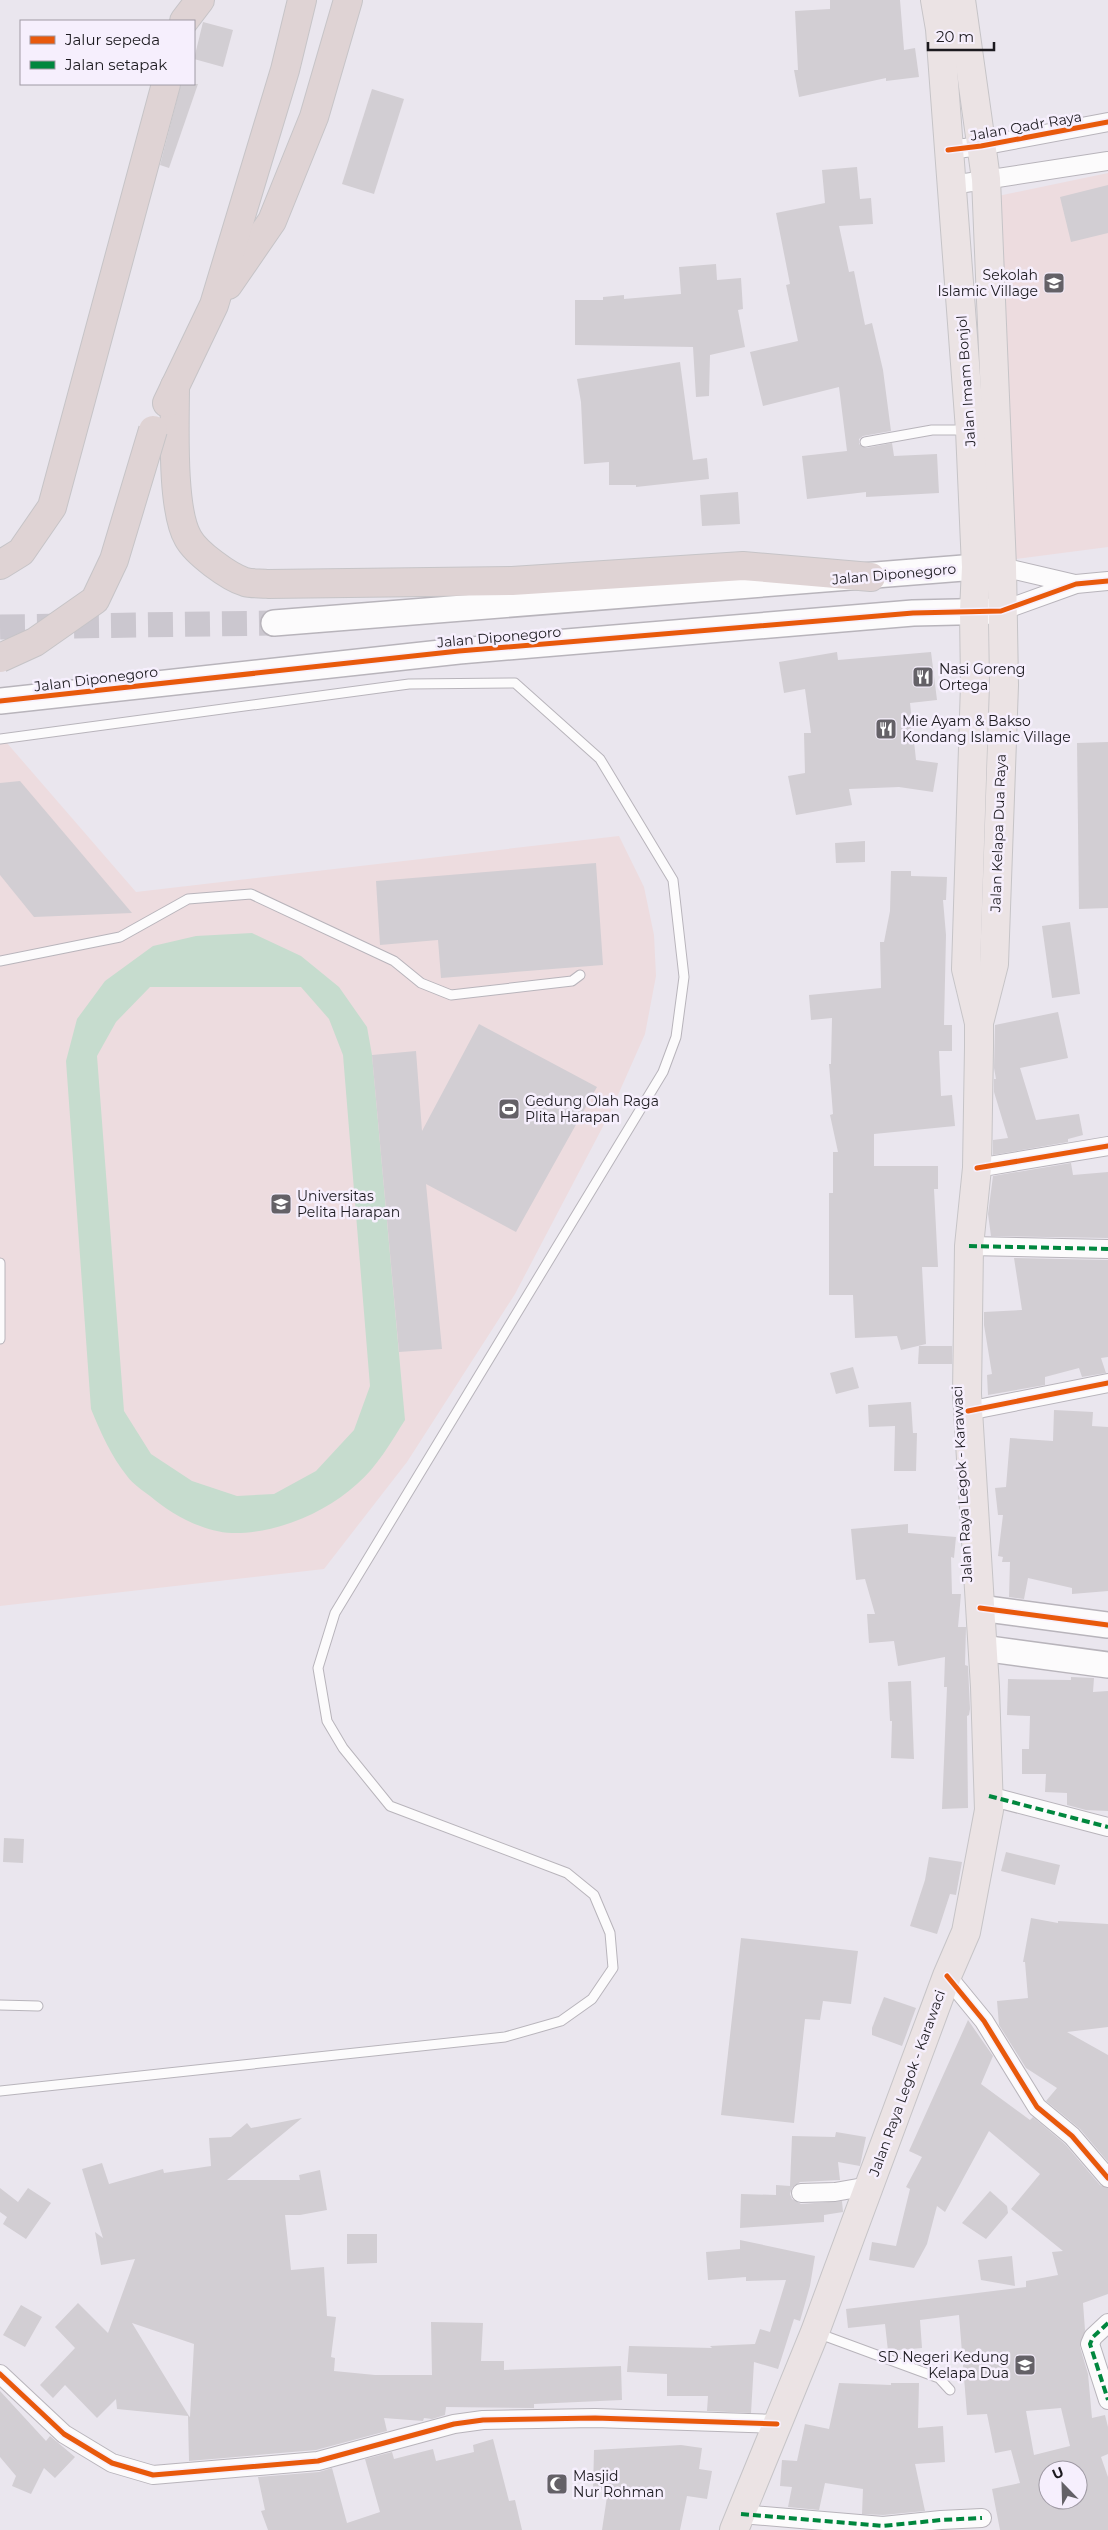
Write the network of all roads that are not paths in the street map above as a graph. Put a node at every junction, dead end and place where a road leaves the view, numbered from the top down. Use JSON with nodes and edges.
{"nodes":[{"id":1,"x":189,"y":0,"type":"edge"},
{"id":2,"x":200,"y":0,"type":"edge"},
{"id":3,"x":302,"y":0,"type":"edge"},
{"id":4,"x":348,"y":0,"type":"edge"},
{"id":5,"x":935,"y":0,"type":"edge"},
{"id":6,"x":962,"y":0,"type":"edge"},
{"id":7,"x":183,"y":20,"type":"edge"},
{"id":8,"x":184,"y":20,"type":"edge"},
{"id":9,"x":166,"y":85,"type":"edge"},
{"id":10,"x":1108,"y":122,"type":"edge"},
{"id":11,"x":981,"y":146,"type":"junction"},
{"id":12,"x":948,"y":150,"type":"junction"},
{"id":13,"x":1108,"y":160,"type":"edge"},
{"id":14,"x":986,"y":180,"type":"junction"},
{"id":15,"x":952,"y":185,"type":"junction"},
{"id":16,"x":214,"y":305,"type":"junction"},
{"id":17,"x":175,"y":386,"type":"junction"},
{"id":18,"x":970,"y":430,"type":"junction"},
{"id":19,"x":865,"y":442,"type":"dead end"},
{"id":20,"x":0,"y":565,"type":"edge"},
{"id":21,"x":976,"y":567,"type":"junction"},
{"id":22,"x":1002,"y":567,"type":"junction"},
{"id":23,"x":871,"y":577,"type":"junction"},
{"id":24,"x":1108,"y":581,"type":"edge"},
{"id":25,"x":1076,"y":584,"type":"junction"},
{"id":26,"x":1001,"y":611,"type":"junction"},
{"id":27,"x":974,"y":612,"type":"junction"},
{"id":28,"x":274,"y":623,"type":"tunnel mouth"},
{"id":29,"x":0,"y":658,"type":"edge"},
{"id":30,"x":0,"y":701,"type":"edge"},
{"id":31,"x":0,"y":739,"type":"edge"},
{"id":32,"x":972,"y":824,"type":"junction"},
{"id":33,"x":999,"y":824,"type":"junction"},
{"id":34,"x":0,"y":961,"type":"edge"},
{"id":35,"x":580,"y":975,"type":"dead end"},
{"id":36,"x":979,"y":1023,"type":"junction"},
{"id":37,"x":1108,"y":1146,"type":"edge"},
{"id":38,"x":977,"y":1168,"type":"junction"},
{"id":39,"x":969,"y":1246,"type":"junction"},
{"id":40,"x":1108,"y":1248,"type":"edge"},
{"id":41,"x":0,"y":1263,"type":"edge"},
{"id":42,"x":0,"y":1339,"type":"edge"},
{"id":43,"x":1108,"y":1382,"type":"edge"},
{"id":44,"x":968,"y":1410,"type":"junction"},
{"id":45,"x":980,"y":1608,"type":"junction"},
{"id":46,"x":1108,"y":1625,"type":"edge"},
{"id":47,"x":982,"y":1648,"type":"junction"},
{"id":48,"x":1108,"y":1665,"type":"edge"},
{"id":49,"x":989,"y":1796,"type":"junction"},
{"id":50,"x":1108,"y":1827,"type":"edge"},
{"id":51,"x":947,"y":1976,"type":"junction"},
{"id":52,"x":0,"y":2005,"type":"edge"},
{"id":53,"x":38,"y":2006,"type":"dead end"},
{"id":54,"x":0,"y":2091,"type":"edge"},
{"id":55,"x":1108,"y":2178,"type":"edge"},
{"id":56,"x":869,"y":2186,"type":"junction"},
{"id":57,"x":801,"y":2193,"type":"dead end"},
{"id":58,"x":1108,"y":2323,"type":"edge"},
{"id":59,"x":814,"y":2332,"type":"junction"},
{"id":60,"x":0,"y":2374,"type":"edge"},
{"id":61,"x":950,"y":2390,"type":"dead end"},
{"id":62,"x":1108,"y":2400,"type":"edge"},
{"id":63,"x":777,"y":2424,"type":"junction"},
{"id":64,"x":982,"y":2518,"type":"dead end"},
{"id":65,"x":738,"y":2522,"type":"edge"}],
"edges":[{"from":1,"to":7,"type":"highway"},
{"from":2,"to":8,"type":"highway"},
{"from":3,"to":16,"type":"highway"},
{"from":4,"to":16,"type":"highway"},
{"from":5,"to":12,"type":"main road","name":"Jalan Imam Bonjol"},
{"from":6,"to":11,"type":"main road","name":"Jalan Imam Bonjol"},
{"from":9,"to":20,"type":"highway"},
{"from":10,"to":11,"type":"street","name":"Jalan Qadr Raya"},
{"from":11,"to":12,"type":"street","name":"Jalan Qadr Raya"},
{"from":11,"to":14,"type":"main road","name":"Jalan Imam Bonjol"},
{"from":12,"to":15,"type":"main road","name":"Jalan Imam Bonjol"},
{"from":13,"to":14,"type":"street"},
{"from":14,"to":15,"type":"street"},
{"from":14,"to":22,"type":"main road","name":"Jalan Imam Bonjol"},
{"from":15,"to":18,"type":"main road","name":"Jalan Imam Bonjol"},
{"from":16,"to":17,"type":"highway"},
{"from":17,"to":23,"type":"highway"},
{"from":17,"to":29,"type":"highway","bridge":true},
{"from":18,"to":19,"type":"lane"},
{"from":18,"to":21,"type":"main road","name":"Jalan Imam Bonjol"},
{"from":21,"to":23,"type":"street","name":"Jalan Diponegoro"},
{"from":21,"to":27,"type":"main road","name":"Jalan Imam Bonjol"},
{"from":22,"to":25,"type":"street"},
{"from":22,"to":26,"type":"main road","name":"Jalan Imam Bonjol"},
{"from":23,"to":28,"type":"street","name":"Jalan Diponegoro"},
{"from":24,"to":25,"type":"street"},
{"from":25,"to":26,"type":"street"},
{"from":26,"to":27,"type":"street","name":"Jalan Diponegoro"},
{"from":26,"to":33,"type":"main road","name":"Jalan Kelapa Dua Raya"},
{"from":27,"to":30,"type":"street","name":"Jalan Diponegoro"},
{"from":27,"to":32,"type":"main road","name":"Jalan Kelapa Dua Raya"},
{"from":31,"to":54,"type":"lane"},
{"from":32,"to":33,"type":"main road"},
{"from":32,"to":36,"type":"main road","name":"Jalan Kelapa Dua Raya"},
{"from":33,"to":36,"type":"main road","name":"Jalan Kelapa Dua Raya"},
{"from":34,"to":35,"type":"lane"},
{"from":36,"to":38,"type":"main road","name":"Jalan Kelapa Dua Raya"},
{"from":37,"to":38,"type":"street"},
{"from":38,"to":39,"type":"main road","name":"Jalan Raya Legok - Karawaci"},
{"from":39,"to":40,"type":"street"},
{"from":39,"to":44,"type":"main road","name":"Jalan Raya Legok - Karawaci"},
{"from":41,"to":42,"type":"lane"},
{"from":43,"to":44,"type":"street"},
{"from":44,"to":45,"type":"main road","name":"Jalan Raya Legok - Karawaci"},
{"from":45,"to":46,"type":"street"},
{"from":45,"to":47,"type":"main road","name":"Jalan Raya Legok - Karawaci"},
{"from":47,"to":48,"type":"street"},
{"from":47,"to":49,"type":"main road","name":"Jalan Raya Legok - Karawaci"},
{"from":49,"to":50,"type":"street"},
{"from":49,"to":51,"type":"main road","name":"Jalan Raya Legok - Karawaci"},
{"from":51,"to":55,"type":"street"},
{"from":51,"to":56,"type":"main road","name":"Jalan Raya Legok - Karawaci"},
{"from":52,"to":53,"type":"lane"},
{"from":56,"to":57,"type":"street"},
{"from":56,"to":59,"type":"main road","name":"Jalan Raya Legok - Karawaci"},
{"from":58,"to":62,"type":"street"},
{"from":59,"to":61,"type":"lane"},
{"from":59,"to":63,"type":"main road","name":"Jalan Raya Legok - Karawaci"},
{"from":60,"to":63,"type":"street"},
{"from":63,"to":65,"type":"main road","name":"Jalan Raya Legok - Karawaci"},
{"from":64,"to":65,"type":"street"}]}
